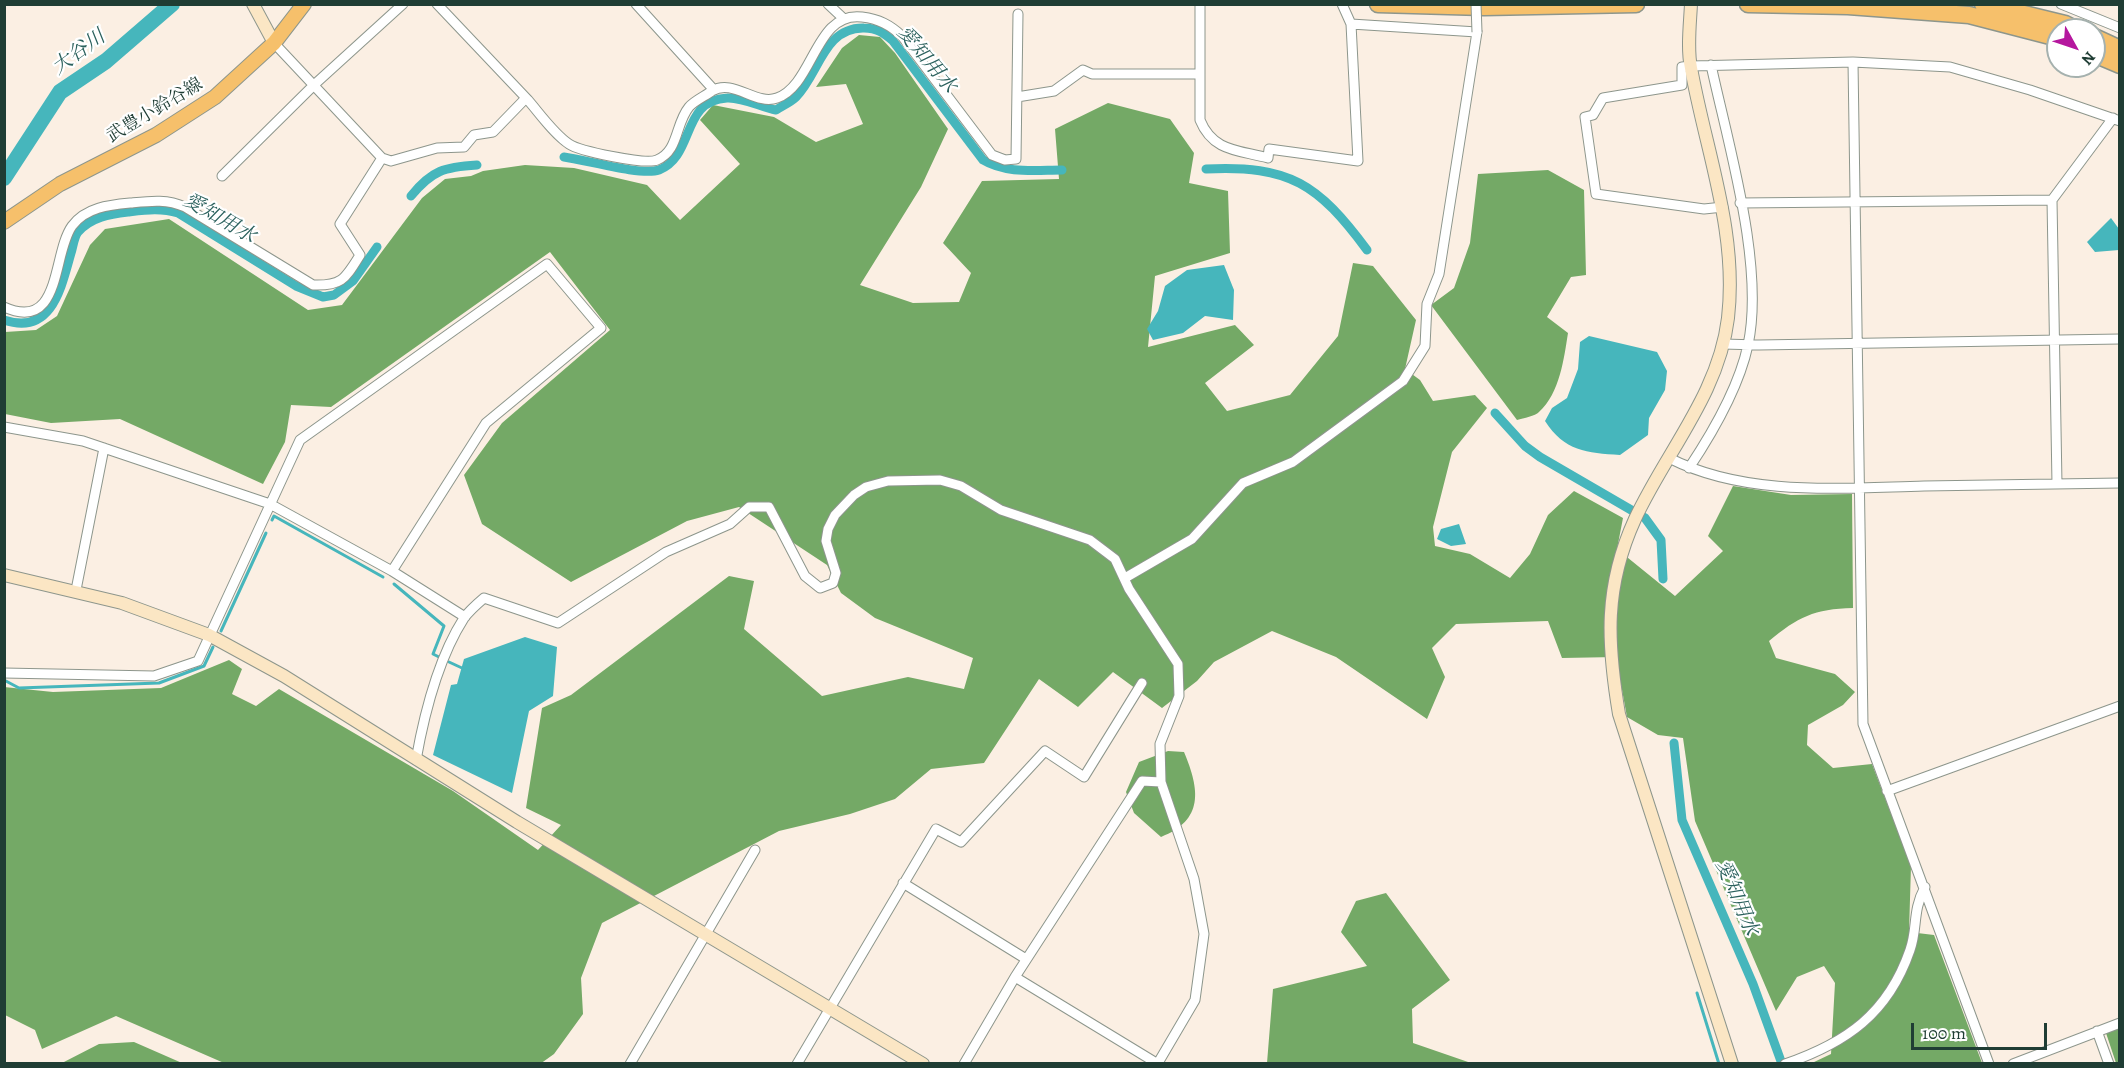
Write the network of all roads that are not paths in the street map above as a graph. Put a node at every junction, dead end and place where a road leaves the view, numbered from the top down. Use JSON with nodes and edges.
{"nodes":[{"id":1,"x":253,"y":4,"type":"edge"},
{"id":2,"x":304,"y":4,"type":"edge"},
{"id":3,"x":403,"y":4,"type":"edge"},
{"id":4,"x":437,"y":4,"type":"edge"},
{"id":5,"x":636,"y":4,"type":"edge"},
{"id":6,"x":828,"y":4,"type":"edge"},
{"id":7,"x":1200,"y":4,"type":"edge"},
{"id":8,"x":1342,"y":4,"type":"edge"},
{"id":9,"x":1378,"y":4,"type":"edge"},
{"id":10,"x":1476,"y":4,"type":"edge"},
{"id":11,"x":1635,"y":4,"type":"edge"},
{"id":12,"x":1691,"y":4,"type":"edge"},
{"id":13,"x":1748,"y":4,"type":"edge"},
{"id":14,"x":1983,"y":4,"type":"edge"},
{"id":15,"x":2061,"y":4,"type":"edge"},
{"id":16,"x":1018,"y":14,"type":"dead end"},
{"id":17,"x":844,"y":19,"type":"junction"},
{"id":18,"x":2046,"y":19,"type":"edge"},
{"id":19,"x":1351,"y":24,"type":"junction"},
{"id":20,"x":2120,"y":27,"type":"edge"},
{"id":21,"x":1477,"y":32,"type":"junction"},
{"id":22,"x":2046,"y":35,"type":"edge"},
{"id":23,"x":274,"y":43,"type":"junction"},
{"id":24,"x":2106,"y":43,"type":"edge"},
{"id":25,"x":2120,"y":49,"type":"edge"},
{"id":26,"x":2106,"y":59,"type":"edge"},
{"id":27,"x":1853,"y":62,"type":"junction"},
{"id":28,"x":1711,"y":65,"type":"junction"},
{"id":29,"x":2120,"y":65,"type":"edge"},
{"id":30,"x":1690,"y":66,"type":"junction"},
{"id":31,"x":1200,"y":74,"type":"junction"},
{"id":32,"x":315,"y":84,"type":"junction"},
{"id":33,"x":714,"y":90,"type":"junction"},
{"id":34,"x":1017,"y":97,"type":"junction"},
{"id":35,"x":526,"y":98,"type":"junction"},
{"id":36,"x":2116,"y":120,"type":"edge"},
{"id":37,"x":382,"y":158,"type":"junction"},
{"id":38,"x":222,"y":176,"type":"dead end"},
{"id":39,"x":1856,"y":200,"type":"junction"},
{"id":40,"x":2052,"y":200,"type":"junction"},
{"id":41,"x":1740,"y":202,"type":"junction"},
{"id":42,"x":1723,"y":207,"type":"junction"},
{"id":43,"x":4,"y":222,"type":"edge"},
{"id":44,"x":4,"y":307,"type":"edge"},
{"id":45,"x":2120,"y":339,"type":"edge"},
{"id":46,"x":2054,"y":340,"type":"junction"},
{"id":47,"x":1723,"y":344,"type":"junction"},
{"id":48,"x":1857,"y":344,"type":"junction"},
{"id":49,"x":1748,"y":345,"type":"junction"},
{"id":50,"x":4,"y":427,"type":"edge"},
{"id":51,"x":104,"y":448,"type":"junction"},
{"id":52,"x":1669,"y":458,"type":"junction"},
{"id":53,"x":1689,"y":468,"type":"junction"},
{"id":54,"x":2057,"y":483,"type":"junction"},
{"id":55,"x":2120,"y":483,"type":"edge"},
{"id":56,"x":1858,"y":488,"type":"junction"},
{"id":57,"x":270,"y":504,"type":"junction"},
{"id":58,"x":392,"y":571,"type":"junction"},
{"id":59,"x":4,"y":576,"type":"edge"},
{"id":60,"x":1125,"y":578,"type":"junction"},
{"id":61,"x":76,"y":590,"type":"junction"},
{"id":62,"x":465,"y":618,"type":"junction"},
{"id":63,"x":209,"y":635,"type":"junction"},
{"id":64,"x":4,"y":673,"type":"edge"},
{"id":65,"x":1142,"y":683,"type":"dead end"},
{"id":66,"x":2120,"y":706,"type":"edge"},
{"id":67,"x":416,"y":760,"type":"junction"},
{"id":68,"x":1161,"y":782,"type":"junction"},
{"id":69,"x":1887,"y":792,"type":"junction"},
{"id":70,"x":755,"y":850,"type":"dead end"},
{"id":71,"x":903,"y":883,"type":"junction"},
{"id":72,"x":1925,"y":887,"type":"junction"},
{"id":73,"x":707,"y":934,"type":"junction"},
{"id":74,"x":1026,"y":959,"type":"junction"},
{"id":75,"x":1015,"y":978,"type":"junction"},
{"id":76,"x":831,"y":1008,"type":"junction"},
{"id":77,"x":2120,"y":1023,"type":"edge"},
{"id":78,"x":2097,"y":1031,"type":"junction"},
{"id":79,"x":1788,"y":1062,"type":"edge"},
{"id":80,"x":1158,"y":1063,"type":"edge"},
{"id":81,"x":630,"y":1064,"type":"edge"},
{"id":82,"x":797,"y":1064,"type":"edge"},
{"id":83,"x":923,"y":1064,"type":"edge"},
{"id":84,"x":964,"y":1064,"type":"edge"},
{"id":85,"x":1732,"y":1064,"type":"edge"},
{"id":86,"x":1989,"y":1064,"type":"edge"},
{"id":87,"x":2013,"y":1064,"type":"edge"},
{"id":88,"x":2109,"y":1064,"type":"edge"}],
"edges":[{"from":1,"to":23,"type":"street"},
{"from":2,"to":23,"type":"main road","name":"武豊小鈴谷線"},
{"from":3,"to":32,"type":"street"},
{"from":4,"to":35,"type":"street"},
{"from":5,"to":33,"type":"street"},
{"from":6,"to":17,"type":"street"},
{"from":7,"to":31,"type":"street"},
{"from":8,"to":19,"type":"street"},
{"from":9,"to":11,"type":"highway"},
{"from":10,"to":21,"type":"street","bridge":true},
{"from":12,"to":30,"type":"street"},
{"from":13,"to":22,"type":"highway"},
{"from":14,"to":18,"type":"highway"},
{"from":15,"to":20,"type":"street"},
{"from":16,"to":34,"type":"street"},
{"from":17,"to":33,"type":"street"},
{"from":17,"to":34,"type":"street"},
{"from":19,"to":21,"type":"street"},
{"from":19,"to":31,"type":"street"},
{"from":21,"to":60,"type":"street"},
{"from":23,"to":32,"type":"street"},
{"from":23,"to":43,"type":"main road","name":"武豊小鈴谷線"},
{"from":24,"to":25,"type":"highway"},
{"from":26,"to":29,"type":"highway"},
{"from":27,"to":28,"type":"street"},
{"from":27,"to":36,"type":"street"},
{"from":27,"to":39,"type":"street"},
{"from":28,"to":30,"type":"street"},
{"from":28,"to":41,"type":"street"},
{"from":30,"to":42,"type":"street"},
{"from":30,"to":42,"type":"street"},
{"from":31,"to":34,"type":"street"},
{"from":32,"to":37,"type":"street"},
{"from":32,"to":38,"type":"street"},
{"from":33,"to":35,"type":"street"},
{"from":35,"to":37,"type":"street"},
{"from":36,"to":40,"type":"street"},
{"from":37,"to":44,"type":"street"},
{"from":39,"to":40,"type":"street"},
{"from":39,"to":41,"type":"street"},
{"from":39,"to":48,"type":"street"},
{"from":40,"to":46,"type":"street"},
{"from":41,"to":49,"type":"street"},
{"from":42,"to":47,"type":"street"},
{"from":45,"to":46,"type":"street"},
{"from":46,"to":48,"type":"street"},
{"from":46,"to":54,"type":"street"},
{"from":47,"to":49,"type":"street"},
{"from":47,"to":52,"type":"street"},
{"from":48,"to":49,"type":"street"},
{"from":48,"to":56,"type":"street"},
{"from":49,"to":53,"type":"street"},
{"from":50,"to":51,"type":"street"},
{"from":51,"to":57,"type":"street"},
{"from":51,"to":61,"type":"street"},
{"from":52,"to":53,"type":"street"},
{"from":52,"to":85,"type":"street"},
{"from":53,"to":56,"type":"street"},
{"from":54,"to":55,"type":"street"},
{"from":54,"to":56,"type":"street"},
{"from":56,"to":69,"type":"street"},
{"from":57,"to":58,"type":"street"},
{"from":57,"to":58,"type":"street"},
{"from":57,"to":63,"type":"street"},
{"from":58,"to":62,"type":"street"},
{"from":59,"to":61,"type":"street"},
{"from":60,"to":62,"type":"street"},
{"from":60,"to":68,"type":"street"},
{"from":61,"to":63,"type":"street"},
{"from":62,"to":67,"type":"street"},
{"from":63,"to":64,"type":"street"},
{"from":63,"to":67,"type":"street"},
{"from":65,"to":71,"type":"street"},
{"from":66,"to":69,"type":"street"},
{"from":67,"to":73,"type":"street"},
{"from":68,"to":74,"type":"street"},
{"from":68,"to":80,"type":"street"},
{"from":69,"to":72,"type":"street"},
{"from":70,"to":73,"type":"street"},
{"from":71,"to":74,"type":"street"},
{"from":71,"to":76,"type":"street"},
{"from":72,"to":79,"type":"street"},
{"from":72,"to":86,"type":"street"},
{"from":73,"to":76,"type":"street"},
{"from":73,"to":81,"type":"street"},
{"from":74,"to":75,"type":"street"},
{"from":75,"to":80,"type":"street"},
{"from":75,"to":84,"type":"street"},
{"from":76,"to":82,"type":"street"},
{"from":76,"to":83,"type":"street"},
{"from":77,"to":78,"type":"street"},
{"from":78,"to":87,"type":"street"},
{"from":78,"to":88,"type":"street"}]}
